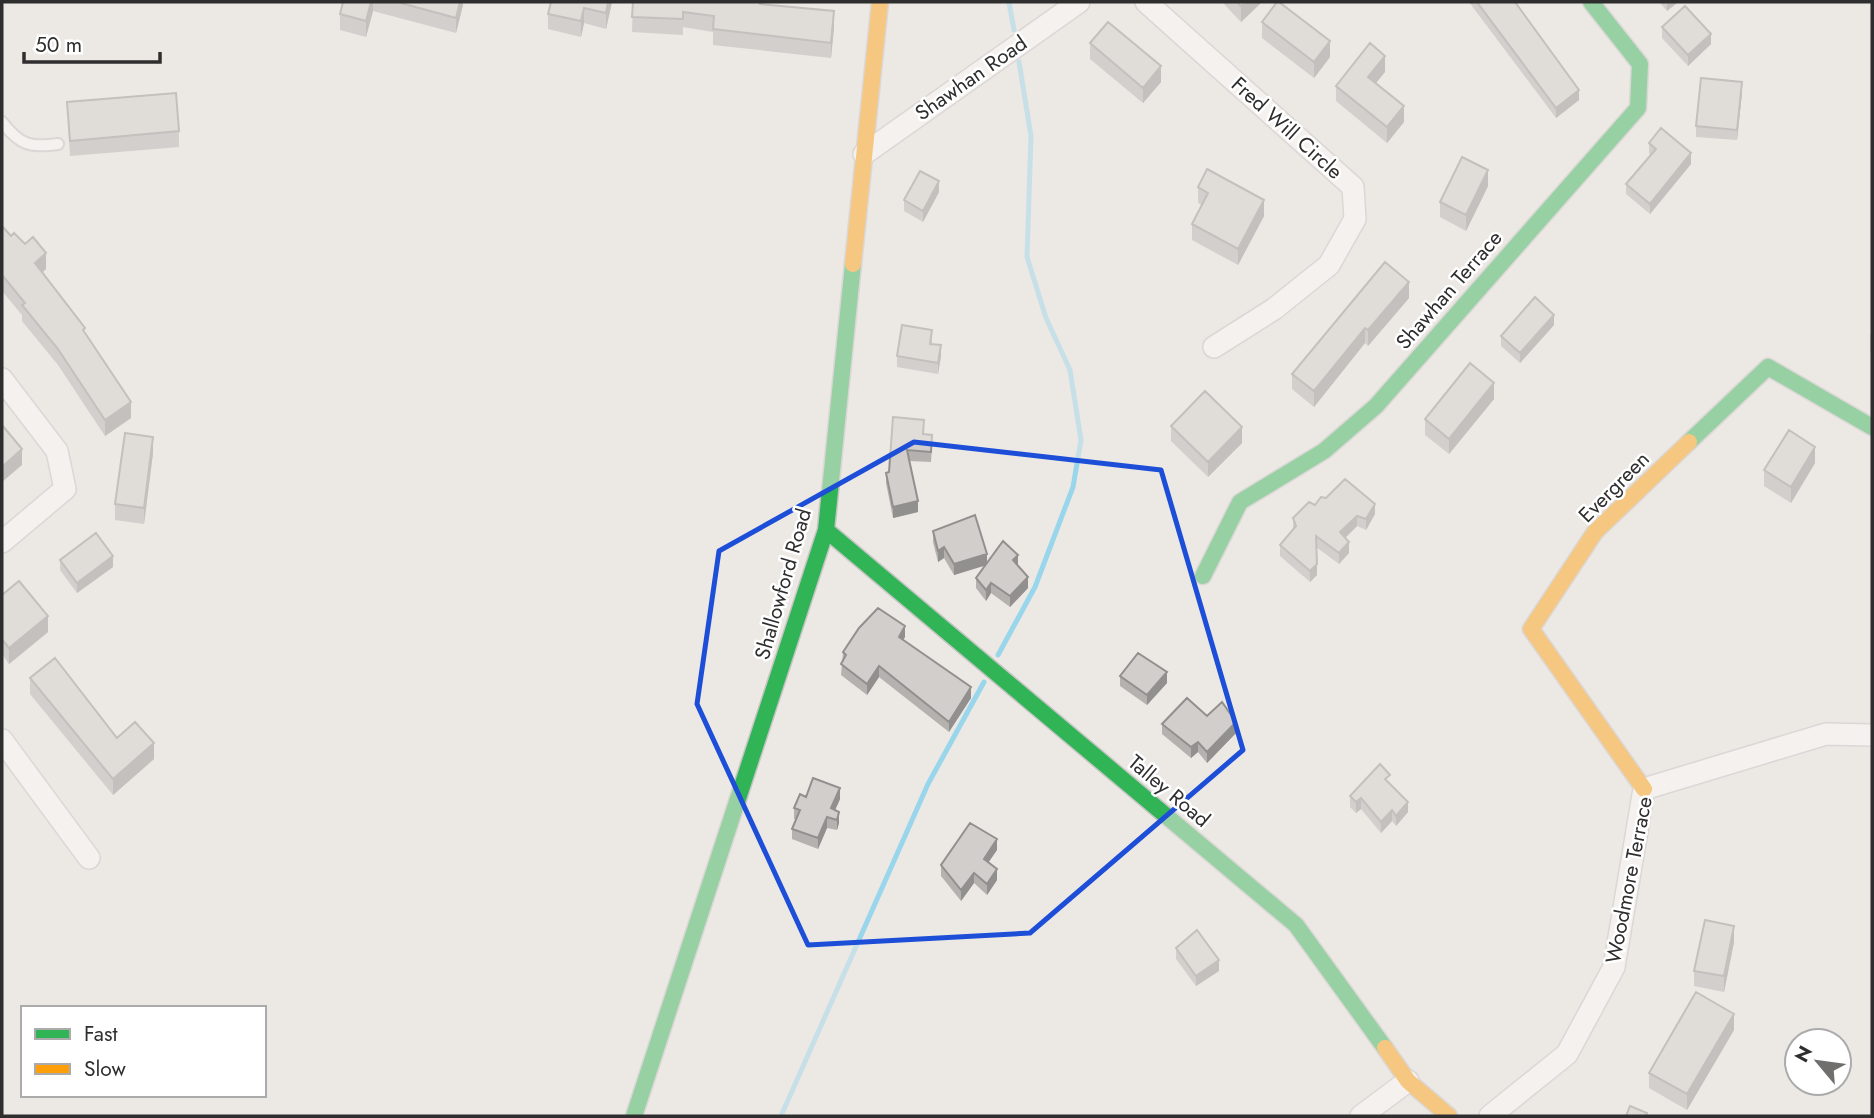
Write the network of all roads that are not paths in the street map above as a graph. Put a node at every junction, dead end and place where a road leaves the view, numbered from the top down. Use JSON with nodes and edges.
{"nodes":[{"id":1,"x":880,"y":2,"type":"edge"},
{"id":2,"x":1079,"y":2,"type":"edge"},
{"id":3,"x":1146,"y":2,"type":"edge"},
{"id":4,"x":1591,"y":2,"type":"edge"},
{"id":5,"x":2,"y":122,"type":"edge"},
{"id":6,"x":58,"y":144,"type":"dead end"},
{"id":7,"x":864,"y":154,"type":"junction"},
{"id":8,"x":1214,"y":346,"type":"dead end"},
{"id":9,"x":2,"y":379,"type":"edge"},
{"id":10,"x":1872,"y":426,"type":"edge"},
{"id":11,"x":826,"y":530,"type":"junction"},
{"id":12,"x":2,"y":542,"type":"edge"},
{"id":13,"x":1203,"y":576,"type":"dead end"},
{"id":14,"x":1872,"y":735,"type":"edge"},
{"id":15,"x":2,"y":740,"type":"edge"},
{"id":16,"x":1644,"y":789,"type":"junction"},
{"id":17,"x":89,"y":858,"type":"dead end"},
{"id":18,"x":1408,"y":1081,"type":"junction"},
{"id":19,"x":634,"y":1116,"type":"edge"},
{"id":20,"x":1361,"y":1116,"type":"edge"},
{"id":21,"x":1449,"y":1116,"type":"edge"},
{"id":22,"x":1490,"y":1116,"type":"edge"}],
"edges":[{"from":1,"to":7,"type":"street","name":"Shallowford Road"},
{"from":2,"to":7,"type":"street","name":"Shawhan Road"},
{"from":3,"to":8,"type":"street","name":"Fred Will Circle"},
{"from":4,"to":13,"type":"street","name":"Shawhan Terrace"},
{"from":5,"to":6,"type":"lane"},
{"from":7,"to":11,"type":"street","name":"Shallowford Road"},
{"from":9,"to":12,"type":"street"},
{"from":10,"to":16,"type":"street","name":"Evergreen"},
{"from":11,"to":18,"type":"street","name":"Talley Road"},
{"from":11,"to":19,"type":"street","name":"Shallowford Road"},
{"from":14,"to":16,"type":"street","name":"Woodmore Terrace"},
{"from":15,"to":17,"type":"street"},
{"from":16,"to":22,"type":"street","name":"Woodmore Terrace"},
{"from":18,"to":20,"type":"street"},
{"from":18,"to":21,"type":"street","name":"Talley Road"}]}
